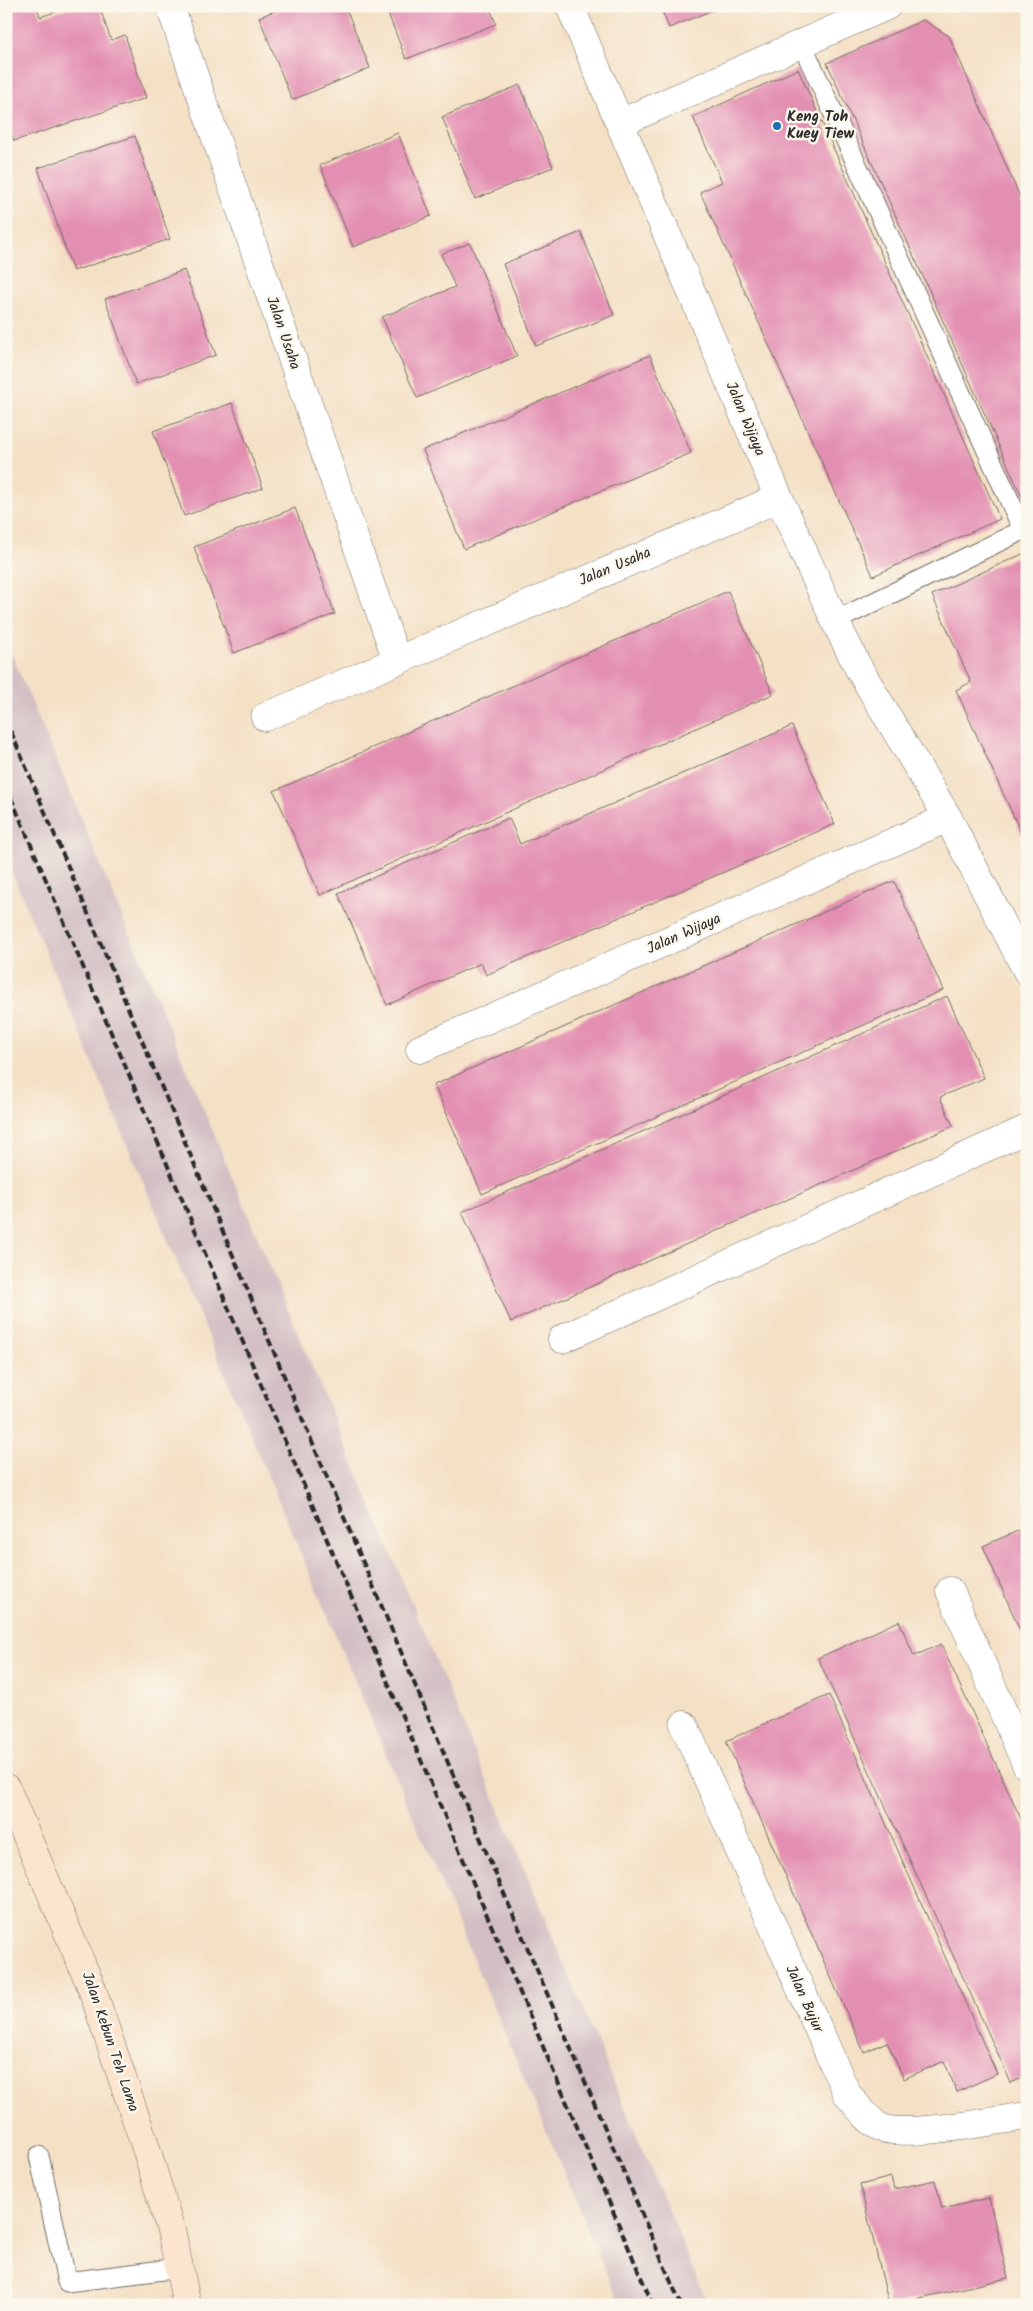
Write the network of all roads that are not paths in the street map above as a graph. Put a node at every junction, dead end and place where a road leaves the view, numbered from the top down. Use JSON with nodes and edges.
{"nodes":[{"id":1,"x":170,"y":6,"type":"edge"},
{"id":2,"x":570,"y":6,"type":"edge"},
{"id":3,"x":886,"y":6,"type":"edge"},
{"id":4,"x":802,"y":44,"type":"junction"},
{"id":5,"x":620,"y":124,"type":"junction"},
{"id":6,"x":779,"y":498,"type":"junction"},
{"id":7,"x":835,"y":621,"type":"junction"},
{"id":8,"x":397,"y":660,"type":"junction"},
{"id":9,"x":265,"y":717,"type":"dead end"},
{"id":10,"x":948,"y":818,"type":"junction"},
{"id":11,"x":1027,"y":971,"type":"edge"},
{"id":12,"x":420,"y":1049,"type":"dead end"},
{"id":13,"x":1027,"y":1129,"type":"edge"},
{"id":14,"x":562,"y":1339,"type":"dead end"},
{"id":15,"x":950,"y":1591,"type":"dead end"},
{"id":16,"x":684,"y":1725,"type":"dead end"},
{"id":17,"x":1027,"y":1766,"type":"edge"},
{"id":18,"x":6,"y":1788,"type":"edge"},
{"id":19,"x":1027,"y":2116,"type":"edge"},
{"id":20,"x":39,"y":2156,"type":"dead end"},
{"id":21,"x":179,"y":2268,"type":"junction"},
{"id":22,"x":187,"y":2305,"type":"edge"}],
"edges":[{"from":1,"to":8,"type":"street","name":"Jalan Usaha"},
{"from":2,"to":5,"type":"street","name":"Jalan Wijaya"},
{"from":3,"to":4,"type":"street"},
{"from":4,"to":5,"type":"street"},
{"from":4,"to":7,"type":"lane"},
{"from":5,"to":6,"type":"street","name":"Jalan Wijaya"},
{"from":6,"to":7,"type":"street","name":"Jalan Wijaya"},
{"from":6,"to":8,"type":"street","name":"Jalan Usaha"},
{"from":7,"to":10,"type":"street","name":"Jalan Wijaya"},
{"from":8,"to":9,"type":"street","name":"Jalan Usaha"},
{"from":10,"to":11,"type":"street","name":"Jalan Wijaya"},
{"from":10,"to":12,"type":"street","name":"Jalan Wijaya"},
{"from":13,"to":14,"type":"street"},
{"from":15,"to":17,"type":"street"},
{"from":16,"to":19,"type":"street","name":"Jalan Bujur"},
{"from":18,"to":21,"type":"street","name":"Jalan Kebun Teh Lama"},
{"from":20,"to":21,"type":"lane"},
{"from":21,"to":22,"type":"street","name":"Jalan Kebun Teh Lama"}]}
